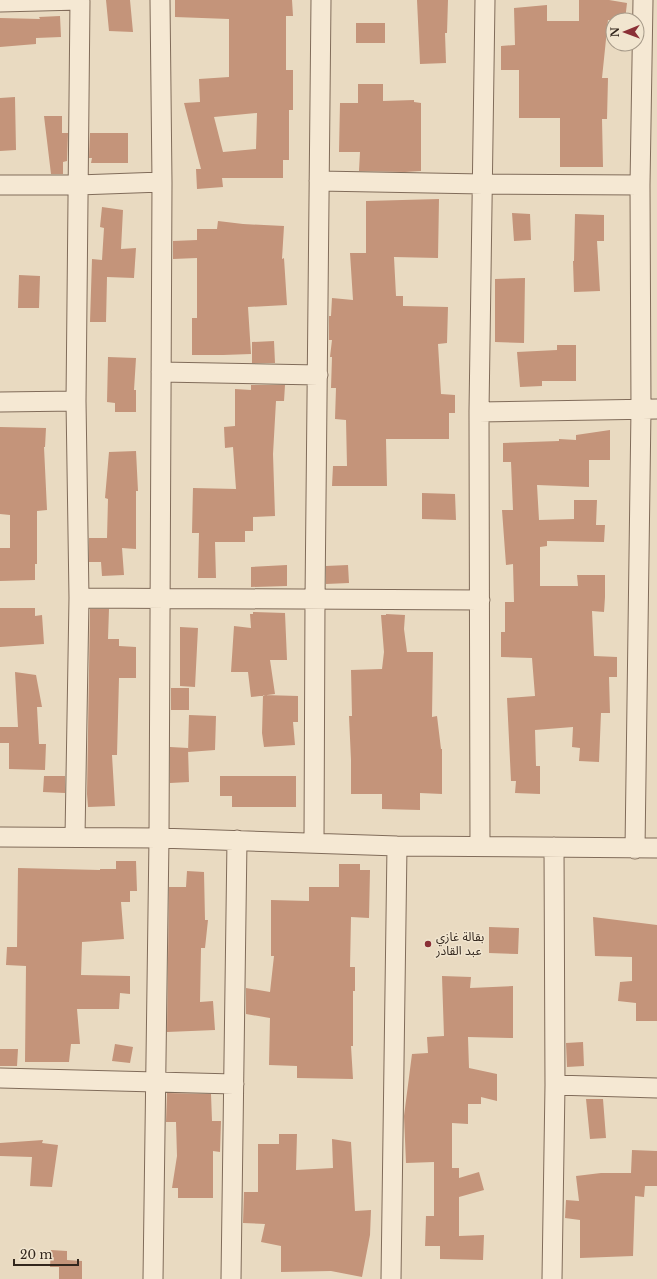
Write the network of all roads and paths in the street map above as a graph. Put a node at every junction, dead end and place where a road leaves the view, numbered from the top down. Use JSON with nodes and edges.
{"nodes":[{"id":1,"x":80,"y":0,"type":"edge"},
{"id":2,"x":160,"y":0,"type":"edge"},
{"id":3,"x":321,"y":0,"type":"edge"},
{"id":4,"x":485,"y":0,"type":"edge"},
{"id":5,"x":643,"y":0,"type":"edge"},
{"id":6,"x":0,"y":2,"type":"edge"},
{"id":7,"x":319,"y":181,"type":"junction"},
{"id":8,"x":162,"y":182,"type":"junction"},
{"id":9,"x":483,"y":184,"type":"junction"},
{"id":10,"x":78,"y":185,"type":"junction"},
{"id":11,"x":640,"y":185,"type":"junction"},
{"id":12,"x":0,"y":186,"type":"edge"},
{"id":13,"x":161,"y":372,"type":"junction"},
{"id":14,"x":318,"y":375,"type":"junction"},
{"id":15,"x":76,"y":401,"type":"junction"},
{"id":16,"x":0,"y":402,"type":"edge"},
{"id":17,"x":649,"y":409,"type":"edge"},
{"id":18,"x":479,"y":412,"type":"junction"},
{"id":19,"x":80,"y":598,"type":"junction"},
{"id":20,"x":159,"y":599,"type":"junction"},
{"id":21,"x":315,"y":600,"type":"junction"},
{"id":22,"x":480,"y":600,"type":"junction"},
{"id":23,"x":0,"y":837,"type":"edge"},
{"id":24,"x":76,"y":837,"type":"junction"},
{"id":25,"x":158,"y":838,"type":"junction"},
{"id":26,"x":237,"y":840,"type":"junction"},
{"id":27,"x":314,"y":843,"type":"junction"},
{"id":28,"x":397,"y":846,"type":"junction"},
{"id":29,"x":480,"y":846,"type":"junction"},
{"id":30,"x":554,"y":848,"type":"junction"},
{"id":31,"x":657,"y":848,"type":"edge"},
{"id":32,"x":635,"y":849,"type":"junction"},
{"id":33,"x":0,"y":1078,"type":"edge"},
{"id":34,"x":155,"y":1081,"type":"junction"},
{"id":35,"x":234,"y":1084,"type":"junction"},
{"id":36,"x":555,"y":1085,"type":"junction"},
{"id":37,"x":657,"y":1088,"type":"edge"},
{"id":38,"x":153,"y":1279,"type":"edge"},
{"id":39,"x":231,"y":1279,"type":"edge"},
{"id":40,"x":391,"y":1279,"type":"edge"},
{"id":41,"x":552,"y":1279,"type":"edge"}],
"edges":[{"from":1,"to":6,"type":"street"},
{"from":1,"to":10,"type":"street"},
{"from":2,"to":8,"type":"street"},
{"from":3,"to":7,"type":"street"},
{"from":4,"to":9,"type":"street"},
{"from":5,"to":11,"type":"street"},
{"from":7,"to":9,"type":"street"},
{"from":7,"to":14,"type":"street"},
{"from":8,"to":10,"type":"street"},
{"from":8,"to":13,"type":"street"},
{"from":9,"to":11,"type":"street"},
{"from":9,"to":18,"type":"street"},
{"from":10,"to":12,"type":"street"},
{"from":10,"to":15,"type":"street"},
{"from":11,"to":17,"type":"street"},
{"from":13,"to":14,"type":"street"},
{"from":13,"to":20,"type":"street"},
{"from":14,"to":21,"type":"street"},
{"from":15,"to":16,"type":"street"},
{"from":15,"to":19,"type":"street"},
{"from":17,"to":18,"type":"street"},
{"from":17,"to":32,"type":"street"},
{"from":18,"to":22,"type":"street"},
{"from":19,"to":20,"type":"street"},
{"from":19,"to":24,"type":"street"},
{"from":20,"to":21,"type":"street"},
{"from":20,"to":25,"type":"street"},
{"from":21,"to":22,"type":"street"},
{"from":21,"to":27,"type":"street"},
{"from":22,"to":29,"type":"street"},
{"from":23,"to":24,"type":"street"},
{"from":24,"to":25,"type":"street"},
{"from":25,"to":26,"type":"street"},
{"from":25,"to":34,"type":"street"},
{"from":26,"to":27,"type":"street"},
{"from":26,"to":35,"type":"street"},
{"from":27,"to":28,"type":"street"},
{"from":28,"to":29,"type":"street"},
{"from":28,"to":40,"type":"street"},
{"from":29,"to":30,"type":"street"},
{"from":30,"to":32,"type":"street"},
{"from":30,"to":36,"type":"street"},
{"from":31,"to":32,"type":"street"},
{"from":33,"to":34,"type":"street"},
{"from":34,"to":35,"type":"street"},
{"from":34,"to":38,"type":"street"},
{"from":35,"to":39,"type":"street"},
{"from":36,"to":37,"type":"street"},
{"from":36,"to":41,"type":"street"}]}
